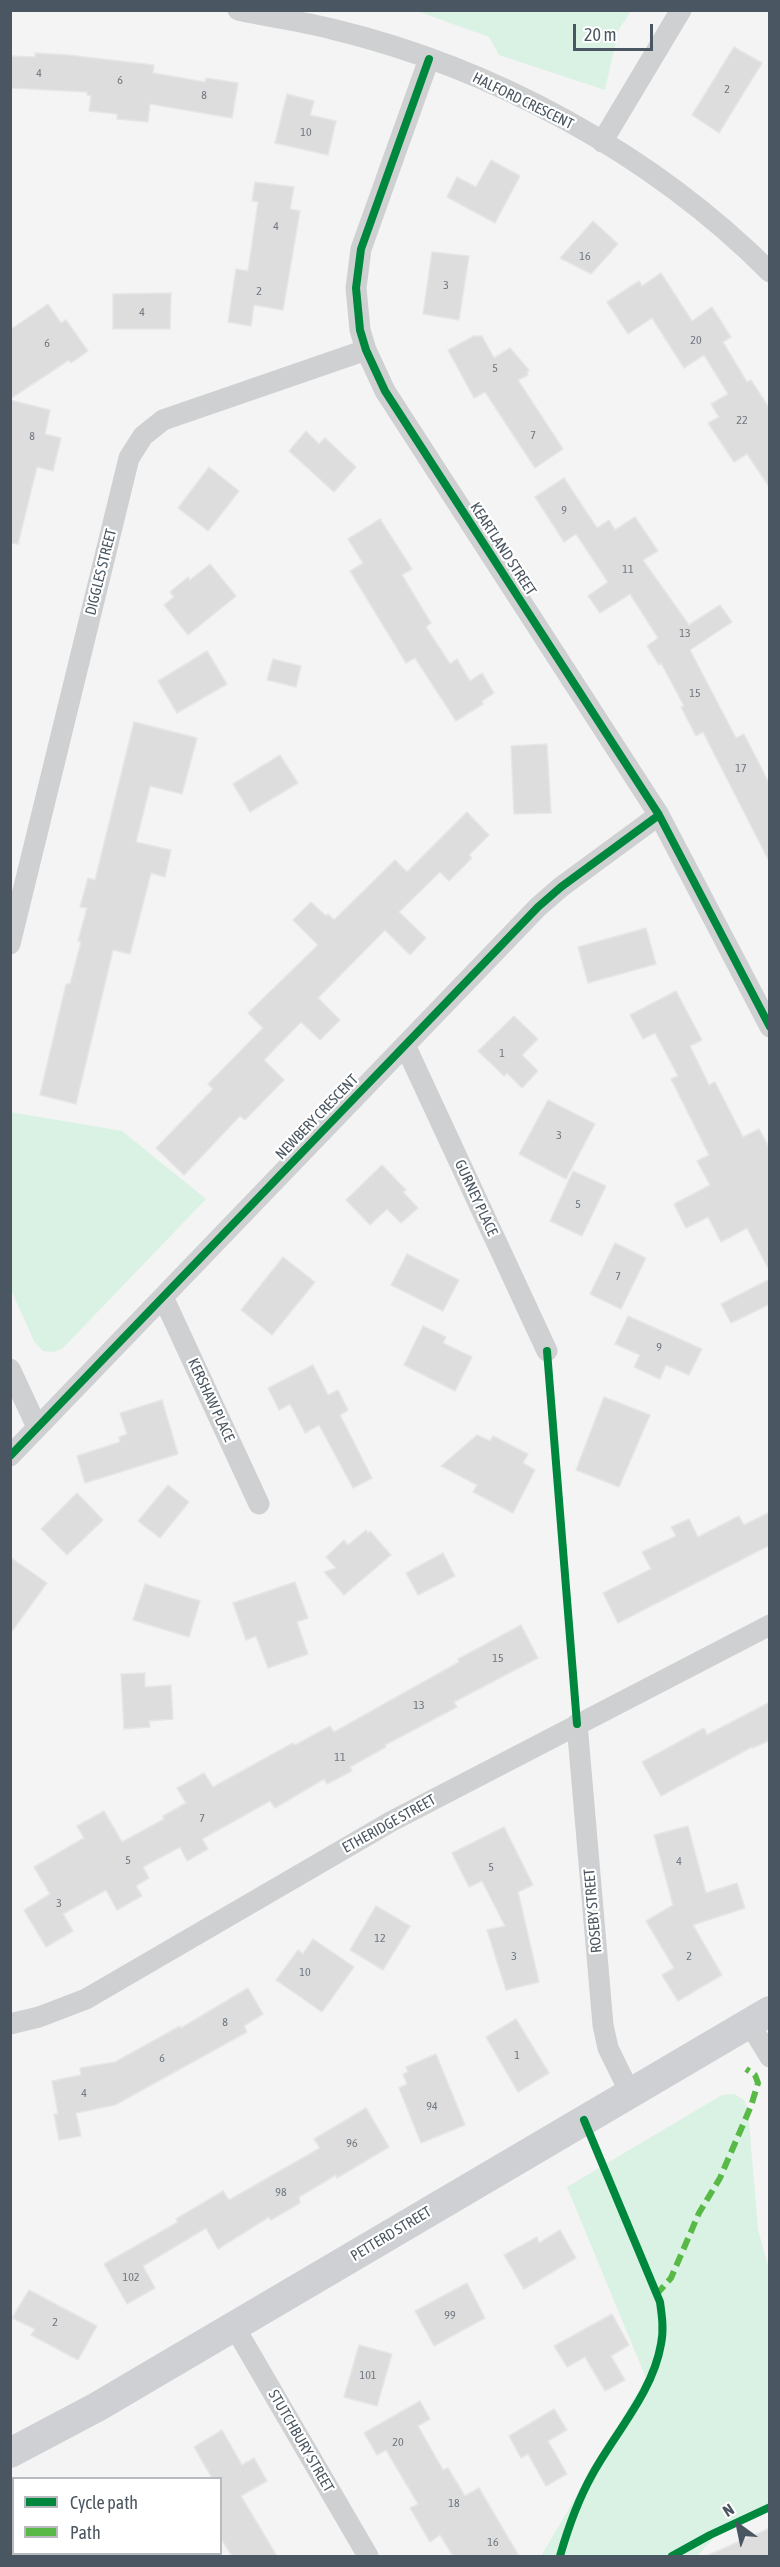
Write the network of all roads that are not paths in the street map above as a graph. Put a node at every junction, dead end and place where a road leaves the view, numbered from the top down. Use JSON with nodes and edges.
{"nodes":[{"id":1,"x":238,"y":10,"type":"edge"},
{"id":2,"x":681,"y":10,"type":"edge"},
{"id":3,"x":429,"y":59,"type":"junction"},
{"id":4,"x":602,"y":142,"type":"junction"},
{"id":5,"x":770,"y":272,"type":"edge"},
{"id":6,"x":366,"y":350,"type":"junction"},
{"id":7,"x":659,"y":815,"type":"junction"},
{"id":8,"x":10,"y":944,"type":"edge"},
{"id":9,"x":770,"y":1027,"type":"edge"},
{"id":10,"x":405,"y":1045,"type":"junction"},
{"id":11,"x":163,"y":1297,"type":"junction"},
{"id":12,"x":547,"y":1351,"type":"dead end"},
{"id":13,"x":10,"y":1369,"type":"edge"},
{"id":14,"x":37,"y":1427,"type":"junction"},
{"id":15,"x":10,"y":1456,"type":"edge"},
{"id":16,"x":259,"y":1504,"type":"dead end"},
{"id":17,"x":770,"y":1625,"type":"edge"},
{"id":18,"x":577,"y":1724,"type":"junction"},
{"id":19,"x":759,"y":2018,"type":"edge"},
{"id":20,"x":10,"y":2024,"type":"edge"},
{"id":21,"x":770,"y":2057,"type":"edge"},
{"id":22,"x":630,"y":2093,"type":"junction"},
{"id":23,"x":234,"y":2326,"type":"junction"},
{"id":24,"x":10,"y":2453,"type":"edge"},
{"id":25,"x":368,"y":2556,"type":"edge"}],
"edges":[{"from":1,"to":3,"type":"street","name":"HALFORD CRESCENT"},
{"from":2,"to":4,"type":"street"},
{"from":3,"to":4,"type":"street","name":"HALFORD CRESCENT"},
{"from":3,"to":6,"type":"street","name":"KEARTLAND STREET"},
{"from":4,"to":5,"type":"street","name":"HALFORD CRESCENT"},
{"from":6,"to":7,"type":"street","name":"KEARTLAND STREET"},
{"from":6,"to":8,"type":"street","name":"DIGGLES STREET"},
{"from":7,"to":9,"type":"street","name":"KEARTLAND STREET"},
{"from":7,"to":10,"type":"street","name":"NEWBERY CRESCENT"},
{"from":10,"to":11,"type":"street","name":"NEWBERY CRESCENT"},
{"from":10,"to":12,"type":"street","name":"GURNEY PLACE"},
{"from":11,"to":14,"type":"street","name":"NEWBERY CRESCENT"},
{"from":11,"to":16,"type":"street","name":"KERSHAW PLACE"},
{"from":13,"to":14,"type":"street"},
{"from":14,"to":15,"type":"street","name":"NEWBERY CRESCENT"},
{"from":17,"to":18,"type":"street","name":"ETHERIDGE STREET"},
{"from":18,"to":20,"type":"street","name":"ETHERIDGE STREET"},
{"from":18,"to":22,"type":"street","name":"ROSEBY STREET"},
{"from":19,"to":21,"type":"street"},
{"from":19,"to":22,"type":"street","name":"PETTERD STREET"},
{"from":22,"to":23,"type":"street","name":"PETTERD STREET"},
{"from":23,"to":24,"type":"street","name":"PETTERD STREET"},
{"from":23,"to":25,"type":"street","name":"STUTCHBURY STREET"}]}
